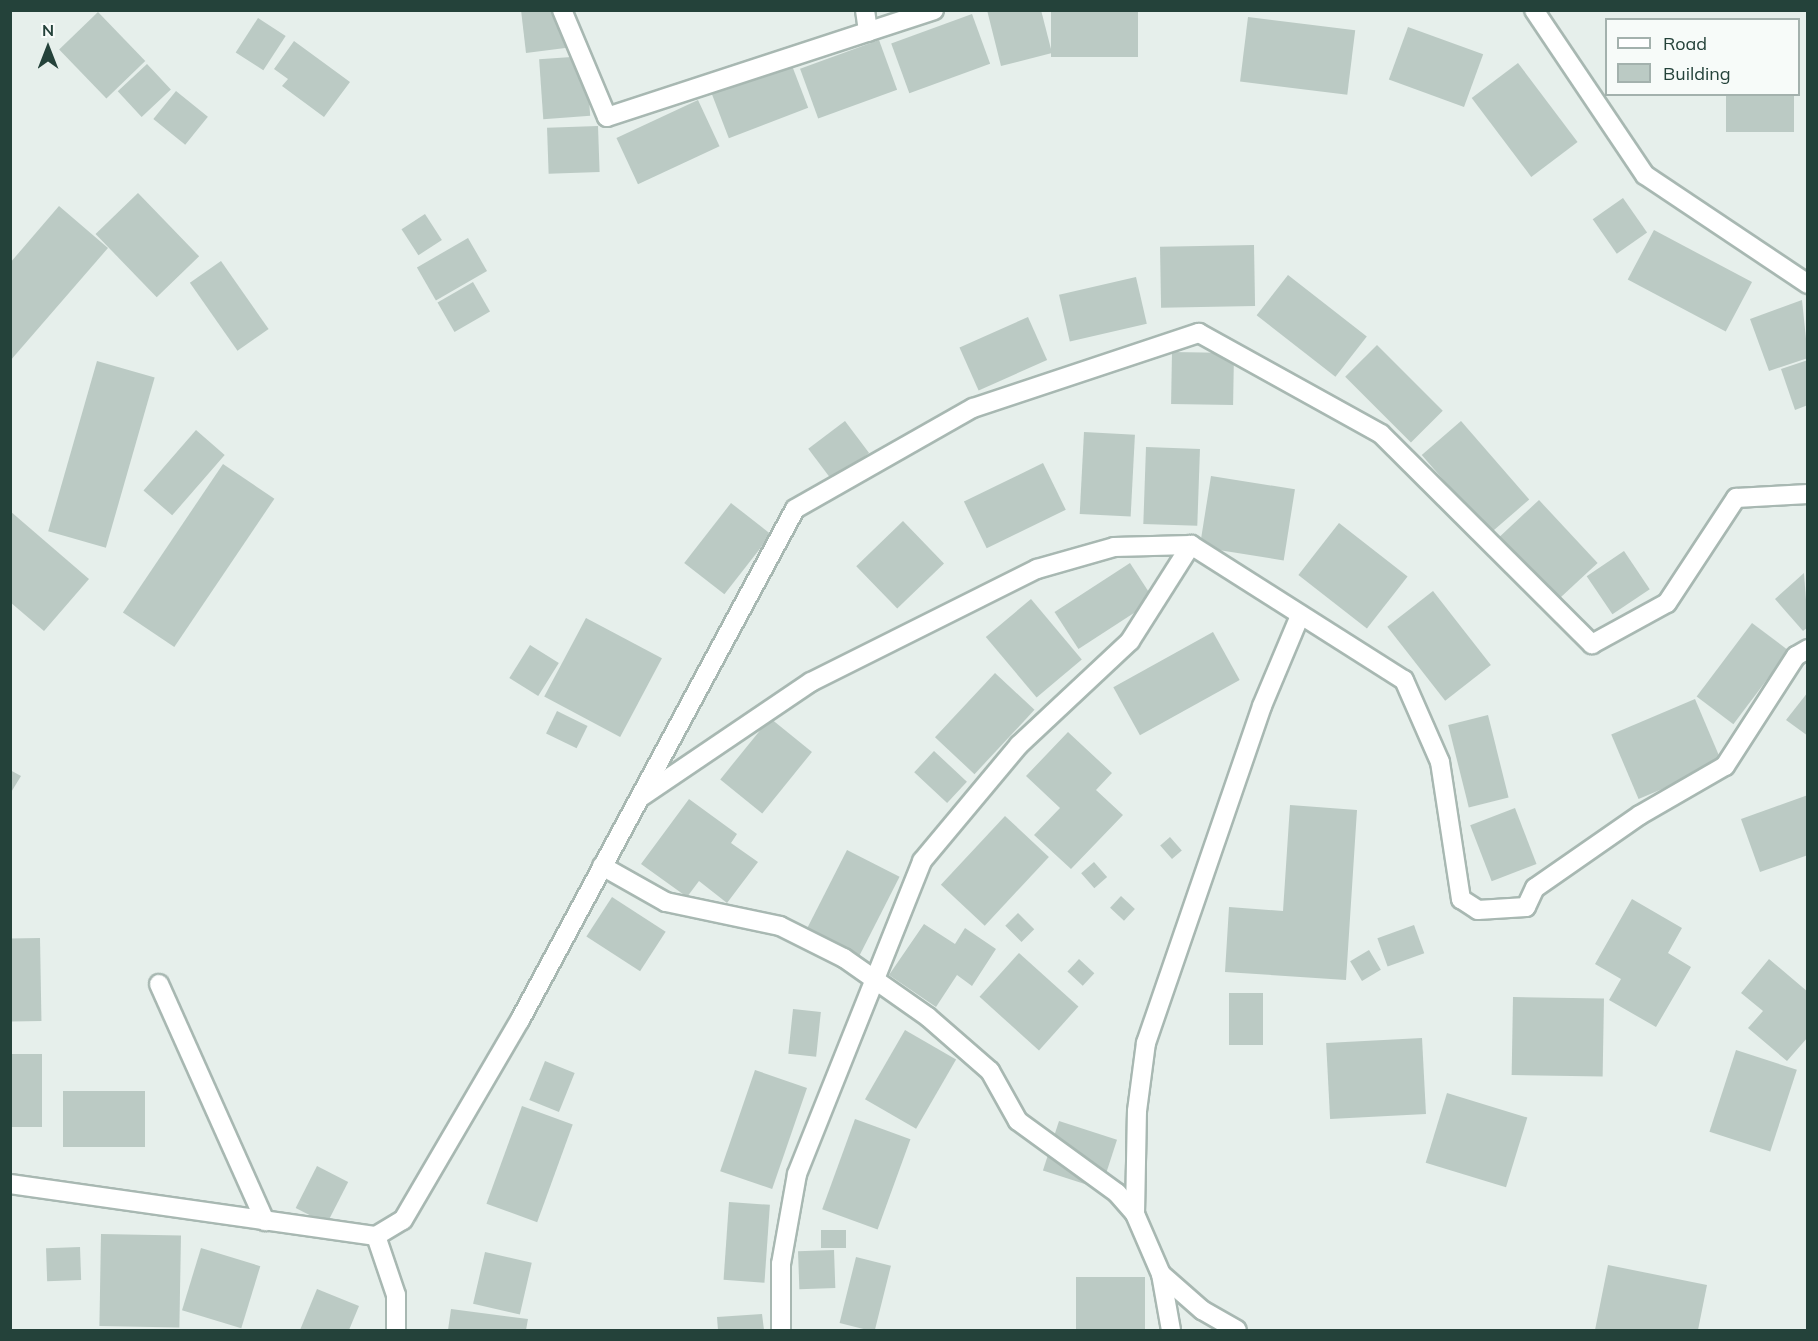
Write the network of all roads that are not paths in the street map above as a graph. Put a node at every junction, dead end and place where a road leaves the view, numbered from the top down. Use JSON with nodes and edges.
{"nodes":[{"id":1,"x":562,"y":10,"type":"edge"},
{"id":2,"x":865,"y":10,"type":"edge"},
{"id":3,"x":934,"y":10,"type":"edge"},
{"id":4,"x":1534,"y":10,"type":"edge"},
{"id":5,"x":868,"y":32,"type":"junction"},
{"id":6,"x":1808,"y":284,"type":"edge"},
{"id":7,"x":1808,"y":494,"type":"edge"},
{"id":8,"x":1191,"y":544,"type":"junction"},
{"id":9,"x":1299,"y":618,"type":"junction"},
{"id":10,"x":1808,"y":649,"type":"edge"},
{"id":11,"x":639,"y":798,"type":"junction"},
{"id":12,"x":602,"y":866,"type":"junction"},
{"id":13,"x":874,"y":981,"type":"junction"},
{"id":14,"x":159,"y":984,"type":"dead end"},
{"id":15,"x":10,"y":1184,"type":"edge"},
{"id":16,"x":1135,"y":1214,"type":"junction"},
{"id":17,"x":265,"y":1221,"type":"junction"},
{"id":18,"x":376,"y":1236,"type":"junction"},
{"id":19,"x":1161,"y":1274,"type":"junction"},
{"id":20,"x":396,"y":1330,"type":"edge"},
{"id":21,"x":781,"y":1330,"type":"edge"},
{"id":22,"x":1171,"y":1330,"type":"edge"},
{"id":23,"x":1237,"y":1330,"type":"edge"}],
"edges":[{"from":1,"to":5,"type":"street"},
{"from":2,"to":5,"type":"street"},
{"from":3,"to":5,"type":"street"},
{"from":4,"to":6,"type":"street"},
{"from":7,"to":11,"type":"street"},
{"from":8,"to":9,"type":"street"},
{"from":8,"to":11,"type":"street"},
{"from":8,"to":13,"type":"street"},
{"from":9,"to":10,"type":"street"},
{"from":9,"to":16,"type":"street"},
{"from":11,"to":12,"type":"street"},
{"from":12,"to":13,"type":"street"},
{"from":12,"to":18,"type":"street"},
{"from":13,"to":16,"type":"street"},
{"from":13,"to":21,"type":"street"},
{"from":14,"to":17,"type":"street"},
{"from":15,"to":17,"type":"street"},
{"from":16,"to":19,"type":"street"},
{"from":17,"to":18,"type":"street"},
{"from":18,"to":20,"type":"street"},
{"from":19,"to":22,"type":"street"},
{"from":19,"to":23,"type":"street"}]}
